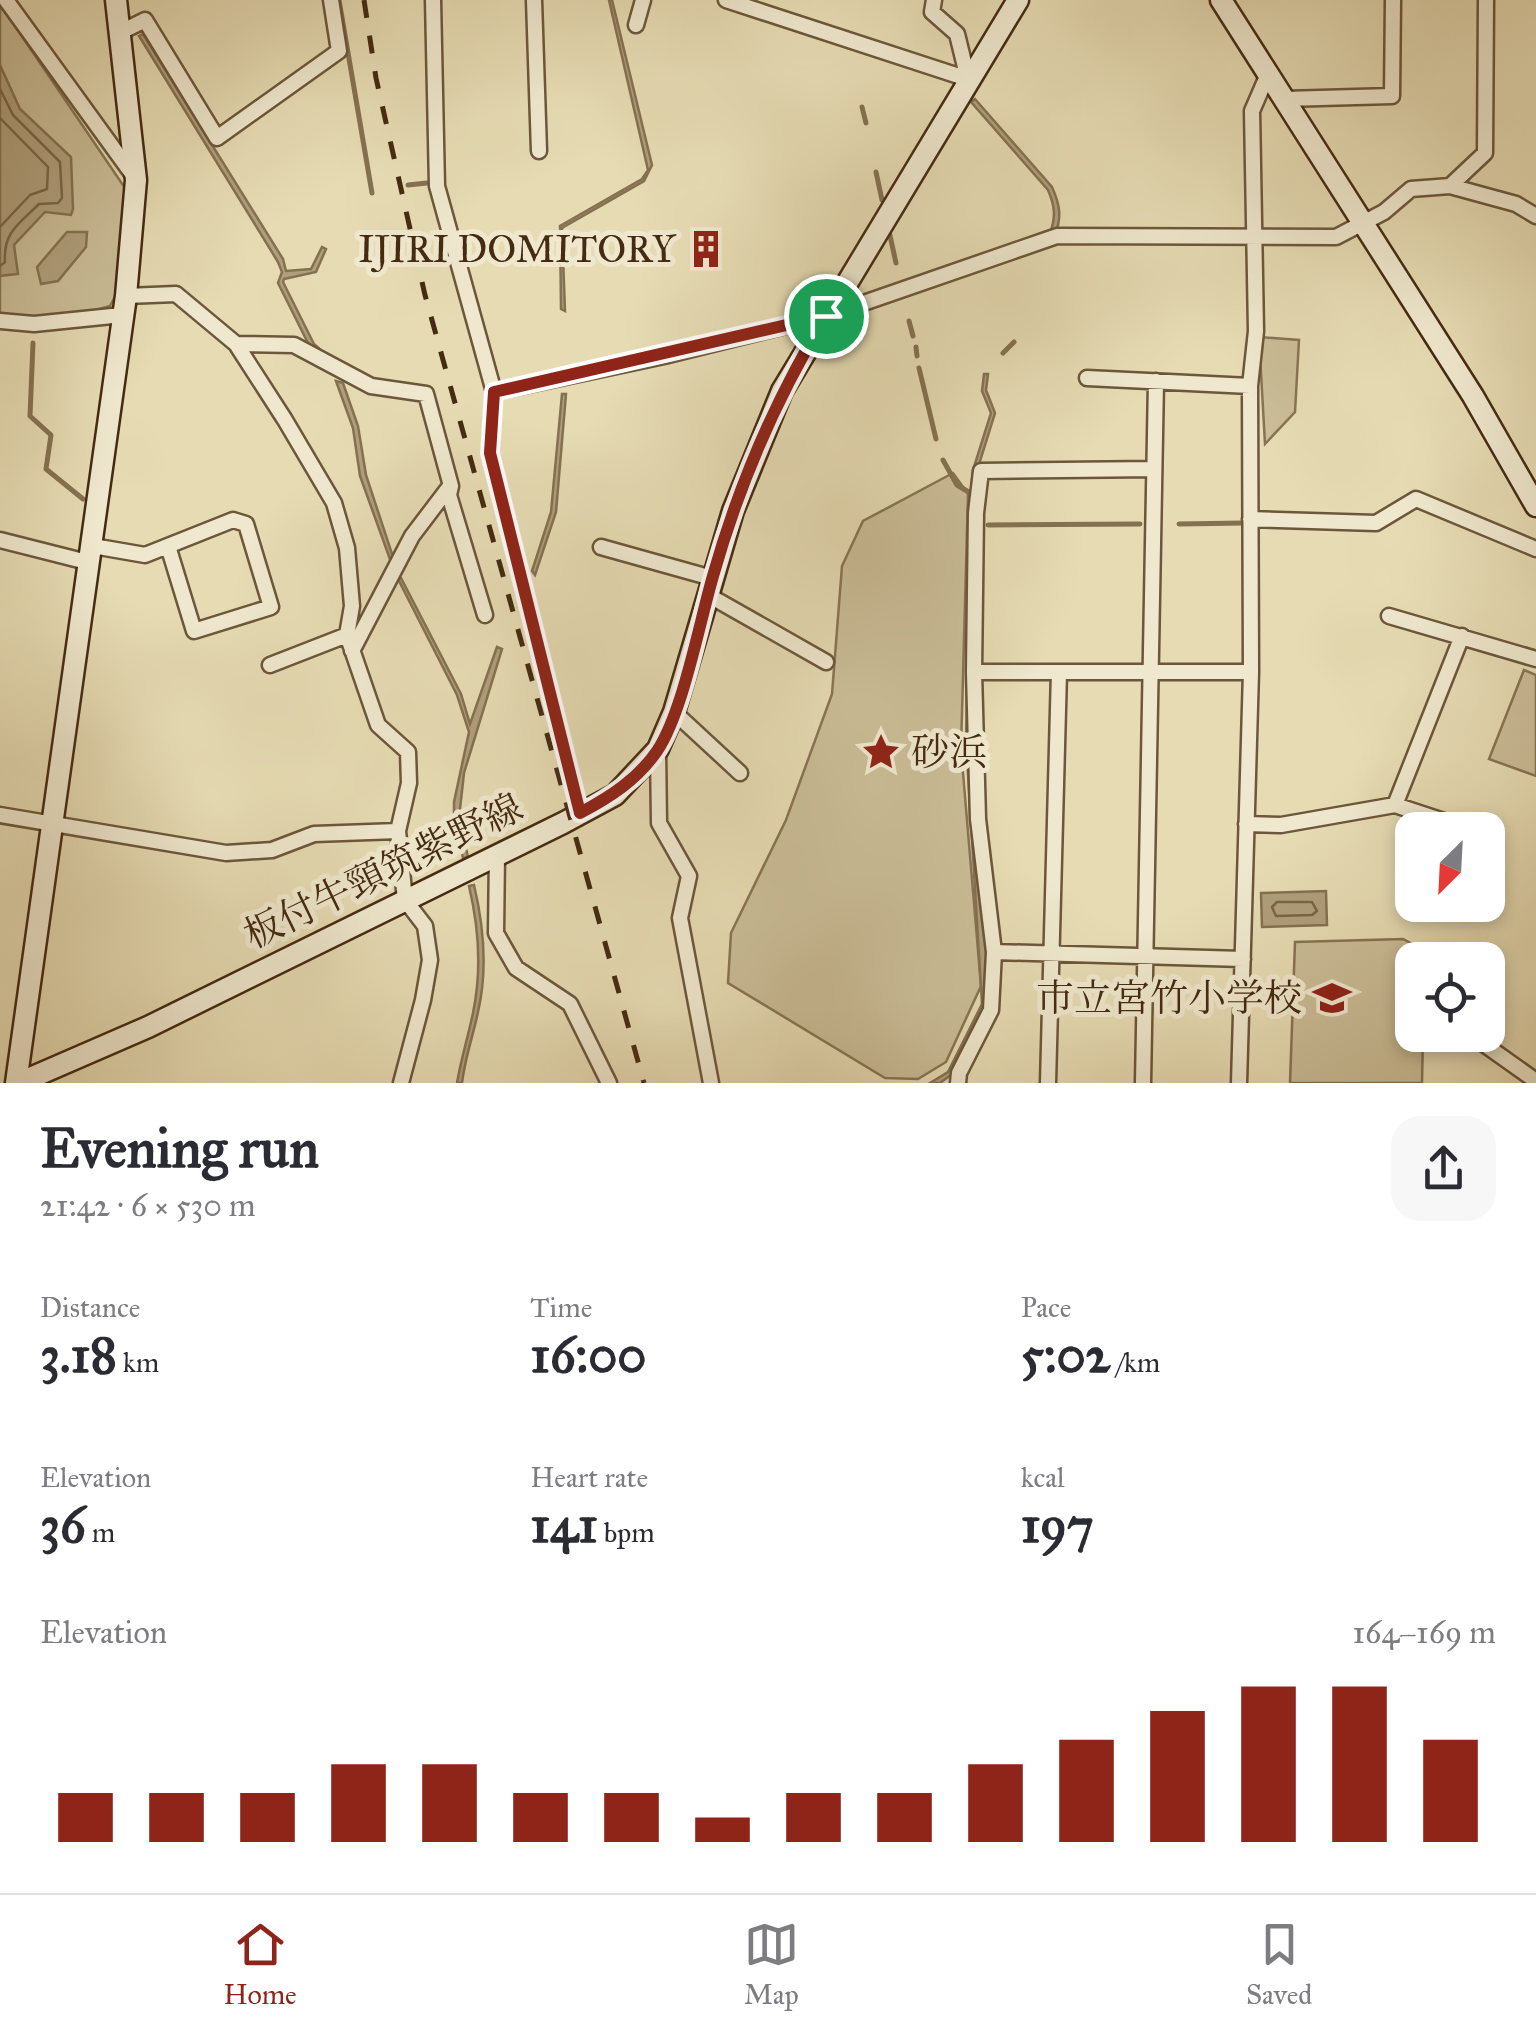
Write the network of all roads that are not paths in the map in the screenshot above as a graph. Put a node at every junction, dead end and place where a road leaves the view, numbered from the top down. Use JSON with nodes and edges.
{"nodes":[{"id":1,"x":6,"y":0,"type":"edge"},
{"id":2,"x":116,"y":0,"type":"edge"},
{"id":3,"x":331,"y":0,"type":"edge"},
{"id":4,"x":433,"y":0,"type":"edge"},
{"id":5,"x":534,"y":0,"type":"edge"},
{"id":6,"x":643,"y":0,"type":"edge"},
{"id":7,"x":726,"y":0,"type":"edge"},
{"id":8,"x":934,"y":0,"type":"edge"},
{"id":9,"x":1018,"y":0,"type":"edge"},
{"id":10,"x":1221,"y":0,"type":"edge"},
{"id":11,"x":1393,"y":0,"type":"edge"},
{"id":12,"x":1486,"y":0,"type":"edge"},
{"id":13,"x":636,"y":25,"type":"dead end"},
{"id":14,"x":121,"y":32,"type":"junction"},
{"id":15,"x":1268,"y":74,"type":"junction"},
{"id":16,"x":968,"y":79,"type":"junction"},
{"id":17,"x":1284,"y":99,"type":"junction"},
{"id":18,"x":539,"y":151,"type":"dead end"},
{"id":19,"x":136,"y":180,"type":"junction"},
{"id":20,"x":1450,"y":186,"type":"junction"},
{"id":21,"x":1536,"y":216,"type":"edge"},
{"id":22,"x":1365,"y":224,"type":"junction"},
{"id":23,"x":1254,"y":239,"type":"junction"},
{"id":24,"x":124,"y":306,"type":"junction"},
{"id":25,"x":826,"y":316,"type":"junction"},
{"id":26,"x":0,"y":321,"type":"edge"},
{"id":27,"x":236,"y":344,"type":"junction"},
{"id":28,"x":1087,"y":378,"type":"dead end"},
{"id":29,"x":1156,"y":381,"type":"junction"},
{"id":30,"x":1250,"y":386,"type":"junction"},
{"id":31,"x":494,"y":392,"type":"junction"},
{"id":32,"x":1154,"y":468,"type":"junction"},
{"id":33,"x":450,"y":486,"type":"junction"},
{"id":34,"x":1536,"y":506,"type":"edge"},
{"id":35,"x":1250,"y":519,"type":"junction"},
{"id":36,"x":0,"y":540,"type":"edge"},
{"id":37,"x":168,"y":546,"type":"junction"},
{"id":38,"x":600,"y":547,"type":"dead end"},
{"id":39,"x":1536,"y":549,"type":"edge"},
{"id":40,"x":92,"y":554,"type":"junction"},
{"id":41,"x":710,"y":586,"type":"junction"},
{"id":42,"x":485,"y":615,"type":"dead end"},
{"id":43,"x":1389,"y":616,"type":"dead end"},
{"id":44,"x":347,"y":635,"type":"junction"},
{"id":45,"x":1462,"y":636,"type":"junction"},
{"id":46,"x":352,"y":651,"type":"junction"},
{"id":47,"x":1536,"y":659,"type":"edge"},
{"id":48,"x":826,"y":662,"type":"dead end"},
{"id":49,"x":270,"y":665,"type":"dead end"},
{"id":50,"x":974,"y":672,"type":"junction"},
{"id":51,"x":1059,"y":672,"type":"junction"},
{"id":52,"x":1150,"y":672,"type":"junction"},
{"id":53,"x":1251,"y":672,"type":"junction"},
{"id":54,"x":674,"y":712,"type":"junction"},
{"id":55,"x":658,"y":749,"type":"junction"},
{"id":56,"x":740,"y":773,"type":"dead end"},
{"id":57,"x":1396,"y":806,"type":"junction"},
{"id":58,"x":1415,"y":812,"type":"edge"},
{"id":59,"x":580,"y":813,"type":"junction"},
{"id":60,"x":0,"y":816,"type":"edge"},
{"id":61,"x":1246,"y":824,"type":"junction"},
{"id":62,"x":50,"y":825,"type":"junction"},
{"id":63,"x":398,"y":831,"type":"junction"},
{"id":64,"x":497,"y":855,"type":"junction"},
{"id":65,"x":406,"y":900,"type":"junction"},
{"id":66,"x":994,"y":952,"type":"junction"},
{"id":67,"x":1052,"y":953,"type":"junction"},
{"id":68,"x":1145,"y":956,"type":"junction"},
{"id":69,"x":1243,"y":959,"type":"junction"},
{"id":70,"x":1494,"y":1052,"type":"edge"},
{"id":71,"x":1536,"y":1081,"type":"edge"},
{"id":72,"x":18,"y":1083,"type":"edge"},
{"id":73,"x":401,"y":1083,"type":"edge"},
{"id":74,"x":608,"y":1083,"type":"edge"},
{"id":75,"x":711,"y":1083,"type":"edge"},
{"id":76,"x":958,"y":1083,"type":"edge"},
{"id":77,"x":1048,"y":1083,"type":"edge"},
{"id":78,"x":1143,"y":1083,"type":"edge"},
{"id":79,"x":1239,"y":1083,"type":"edge"}],
"edges":[{"from":1,"to":19,"type":"street"},
{"from":2,"to":14,"type":"street"},
{"from":3,"to":14,"type":"street"},
{"from":4,"to":31,"type":"street"},
{"from":5,"to":18,"type":"street"},
{"from":6,"to":13,"type":"street"},
{"from":7,"to":16,"type":"street"},
{"from":8,"to":16,"type":"street"},
{"from":9,"to":16,"type":"street","name":"板付牛頸筑紫野線"},
{"from":10,"to":15,"type":"street"},
{"from":11,"to":17,"type":"street"},
{"from":12,"to":20,"type":"street"},
{"from":14,"to":19,"type":"street"},
{"from":15,"to":17,"type":"street"},
{"from":15,"to":23,"type":"street"},
{"from":16,"to":25,"type":"street","name":"板付牛頸筑紫野線"},
{"from":17,"to":22,"type":"street"},
{"from":19,"to":24,"type":"street"},
{"from":20,"to":21,"type":"street"},
{"from":20,"to":22,"type":"street"},
{"from":22,"to":23,"type":"street"},
{"from":22,"to":34,"type":"street"},
{"from":23,"to":25,"type":"street"},
{"from":23,"to":30,"type":"street"},
{"from":24,"to":26,"type":"street"},
{"from":24,"to":27,"type":"street"},
{"from":24,"to":40,"type":"street"},
{"from":25,"to":31,"type":"street"},
{"from":25,"to":41,"type":"street","name":"板付牛頸筑紫野線"},
{"from":27,"to":33,"type":"street"},
{"from":27,"to":44,"type":"street"},
{"from":28,"to":29,"type":"street"},
{"from":29,"to":30,"type":"street"},
{"from":29,"to":32,"type":"street"},
{"from":30,"to":35,"type":"street"},
{"from":31,"to":59,"type":"street"},
{"from":32,"to":50,"type":"street"},
{"from":32,"to":52,"type":"street"},
{"from":33,"to":42,"type":"street"},
{"from":33,"to":46,"type":"street"},
{"from":35,"to":39,"type":"street"},
{"from":35,"to":53,"type":"street"},
{"from":36,"to":40,"type":"street"},
{"from":37,"to":37,"type":"street"},
{"from":37,"to":40,"type":"street"},
{"from":38,"to":41,"type":"street"},
{"from":40,"to":62,"type":"street"},
{"from":41,"to":48,"type":"street"},
{"from":41,"to":54,"type":"street","name":"板付牛頸筑紫野線"},
{"from":43,"to":45,"type":"street"},
{"from":44,"to":46,"type":"street"},
{"from":44,"to":49,"type":"street"},
{"from":45,"to":47,"type":"street"},
{"from":45,"to":57,"type":"street"},
{"from":46,"to":63,"type":"street"},
{"from":50,"to":51,"type":"street"},
{"from":50,"to":66,"type":"street"},
{"from":51,"to":52,"type":"street"},
{"from":51,"to":67,"type":"street"},
{"from":52,"to":53,"type":"street"},
{"from":52,"to":68,"type":"street"},
{"from":53,"to":61,"type":"street"},
{"from":54,"to":55,"type":"street","name":"板付牛頸筑紫野線"},
{"from":54,"to":56,"type":"street"},
{"from":55,"to":59,"type":"street","name":"板付牛頸筑紫野線"},
{"from":55,"to":75,"type":"street"},
{"from":57,"to":58,"type":"street"},
{"from":57,"to":61,"type":"street"},
{"from":59,"to":64,"type":"street","name":"板付牛頸筑紫野線"},
{"from":60,"to":62,"type":"street"},
{"from":61,"to":69,"type":"street"},
{"from":62,"to":63,"type":"street"},
{"from":62,"to":72,"type":"street"},
{"from":63,"to":65,"type":"street"},
{"from":64,"to":65,"type":"street","name":"板付牛頸筑紫野線"},
{"from":64,"to":74,"type":"street"},
{"from":65,"to":72,"type":"street","name":"板付牛頸筑紫野線"},
{"from":65,"to":73,"type":"street"},
{"from":66,"to":67,"type":"street"},
{"from":66,"to":76,"type":"street"},
{"from":67,"to":68,"type":"street"},
{"from":67,"to":77,"type":"street"},
{"from":68,"to":69,"type":"street"},
{"from":68,"to":78,"type":"street"},
{"from":69,"to":79,"type":"street"},
{"from":70,"to":71,"type":"street"}]}
